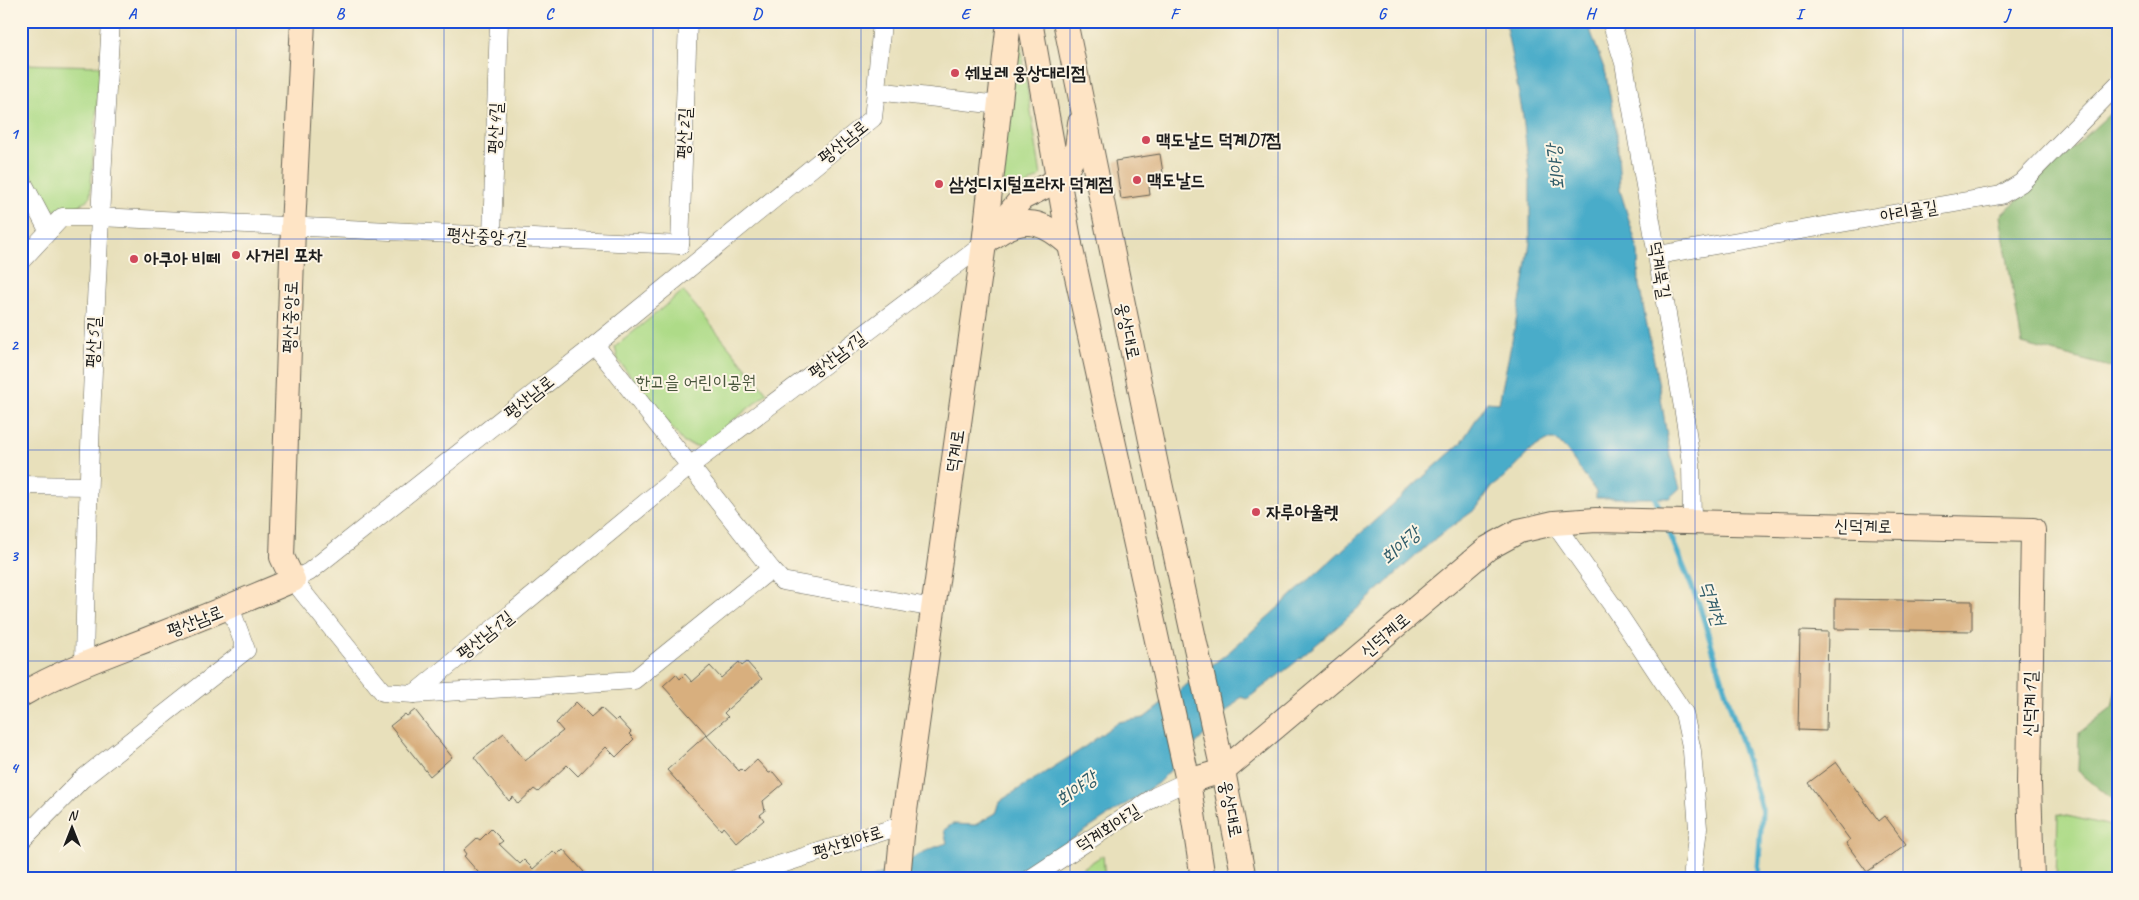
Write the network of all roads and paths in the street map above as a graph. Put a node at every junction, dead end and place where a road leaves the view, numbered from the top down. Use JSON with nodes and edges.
{"nodes":[{"id":1,"x":111,"y":21,"type":"edge"},
{"id":2,"x":303,"y":21,"type":"edge"},
{"id":3,"x":499,"y":21,"type":"edge"},
{"id":4,"x":688,"y":21,"type":"edge"},
{"id":5,"x":882,"y":21,"type":"edge"},
{"id":6,"x":1009,"y":21,"type":"edge"},
{"id":7,"x":1030,"y":21,"type":"edge"},
{"id":8,"x":1065,"y":21,"type":"edge"},
{"id":9,"x":1611,"y":21,"type":"edge"},
{"id":10,"x":2118,"y":84,"type":"edge"},
{"id":11,"x":876,"y":90,"type":"junction"},
{"id":12,"x":998,"y":105,"type":"junction"},
{"id":13,"x":1081,"y":105,"type":"junction"},
{"id":14,"x":21,"y":180,"type":"edge"},
{"id":15,"x":1057,"y":180,"type":"junction"},
{"id":16,"x":99,"y":217,"type":"junction"},
{"id":17,"x":294,"y":228,"type":"junction"},
{"id":18,"x":48,"y":230,"type":"junction"},
{"id":19,"x":492,"y":235,"type":"junction"},
{"id":20,"x":984,"y":244,"type":"junction"},
{"id":21,"x":1070,"y":244,"type":"junction"},
{"id":22,"x":680,"y":245,"type":"junction"},
{"id":23,"x":1658,"y":255,"type":"junction"},
{"id":24,"x":21,"y":261,"type":"edge"},
{"id":25,"x":695,"y":264,"type":"junction"},
{"id":26,"x":595,"y":345,"type":"junction"},
{"id":27,"x":690,"y":466,"type":"junction"},
{"id":28,"x":21,"y":484,"type":"edge"},
{"id":29,"x":87,"y":486,"type":"junction"},
{"id":30,"x":1692,"y":522,"type":"junction"},
{"id":31,"x":1554,"y":523,"type":"junction"},
{"id":32,"x":2033,"y":530,"type":"joint"},
{"id":33,"x":771,"y":569,"type":"junction"},
{"id":34,"x":294,"y":580,"type":"junction"},
{"id":35,"x":230,"y":607,"type":"junction"},
{"id":36,"x":934,"y":608,"type":"junction"},
{"id":37,"x":84,"y":664,"type":"junction"},
{"id":38,"x":414,"y":694,"type":"junction"},
{"id":39,"x":21,"y":695,"type":"edge"},
{"id":40,"x":1223,"y":771,"type":"junction"},
{"id":41,"x":1187,"y":774,"type":"junction"},
{"id":42,"x":902,"y":831,"type":"junction"},
{"id":43,"x":21,"y":841,"type":"edge"},
{"id":44,"x":735,"y":879,"type":"edge"},
{"id":45,"x":898,"y":879,"type":"edge"},
{"id":46,"x":1030,"y":879,"type":"edge"},
{"id":47,"x":1203,"y":879,"type":"edge"},
{"id":48,"x":1244,"y":879,"type":"edge"},
{"id":49,"x":1692,"y":879,"type":"edge"},
{"id":50,"x":2032,"y":879,"type":"edge"}],
"edges":[{"from":1,"to":16,"type":"street","name":"평산5길"},
{"from":2,"to":17,"type":"street","name":"평산중앙로"},
{"from":3,"to":19,"type":"street","name":"평산4길"},
{"from":4,"to":22,"type":"street","name":"평산2길"},
{"from":5,"to":11,"type":"street","name":"평산남로"},
{"from":6,"to":12,"type":"street","name":"덕계로"},
{"from":7,"to":15,"type":"street"},
{"from":8,"to":13,"type":"street","name":"웅상대로"},
{"from":9,"to":23,"type":"street","name":"덕계북길"},
{"from":10,"to":23,"type":"street","name":"아리골길"},
{"from":11,"to":12,"type":"street"},
{"from":11,"to":25,"type":"street","name":"평산남로"},
{"from":12,"to":20,"type":"street","name":"덕계로"},
{"from":13,"to":15,"type":"street"},
{"from":13,"to":40,"type":"street","name":"웅상대로"},
{"from":14,"to":18,"type":"street"},
{"from":15,"to":20,"type":"street"},
{"from":15,"to":21,"type":"street"},
{"from":16,"to":17,"type":"street","name":"평산중앙1길"},
{"from":16,"to":18,"type":"street","name":"평산중앙1길"},
{"from":16,"to":29,"type":"street","name":"평산5길"},
{"from":17,"to":19,"type":"street","name":"평산중앙1길"},
{"from":17,"to":34,"type":"street","name":"평산중앙로"},
{"from":18,"to":24,"type":"street","name":"평산중앙1길"},
{"from":19,"to":22,"type":"street","name":"평산중앙1길"},
{"from":20,"to":21,"type":"street"},
{"from":20,"to":27,"type":"street","name":"평산남1길"},
{"from":20,"to":36,"type":"street","name":"덕계로"},
{"from":21,"to":41,"type":"street"},
{"from":22,"to":25,"type":"street"},
{"from":23,"to":30,"type":"street","name":"덕계북길"},
{"from":25,"to":26,"type":"street","name":"평산남로"},
{"from":26,"to":27,"type":"street"},
{"from":26,"to":34,"type":"street","name":"평산남로"},
{"from":27,"to":33,"type":"street"},
{"from":27,"to":38,"type":"street","name":"평산남1길"},
{"from":28,"to":29,"type":"street"},
{"from":29,"to":37,"type":"street","name":"평산5길"},
{"from":30,"to":31,"type":"street","name":"신덕계로"},
{"from":30,"to":32,"type":"street","name":"신덕계로"},
{"from":31,"to":40,"type":"street","name":"신덕계로"},
{"from":31,"to":49,"type":"street"},
{"from":32,"to":50,"type":"street","name":"신덕계1길"},
{"from":33,"to":36,"type":"street"},
{"from":33,"to":38,"type":"street"},
{"from":34,"to":35,"type":"street","name":"평산남로"},
{"from":34,"to":38,"type":"street"},
{"from":35,"to":37,"type":"street","name":"평산남로"},
{"from":35,"to":43,"type":"street"},
{"from":36,"to":42,"type":"street","name":"덕계로"},
{"from":37,"to":39,"type":"street","name":"평산남로"},
{"from":40,"to":41,"type":"street","name":"신덕계로"},
{"from":40,"to":48,"type":"street","name":"웅상대로"},
{"from":41,"to":46,"type":"street","name":"덕계회야길"},
{"from":41,"to":47,"type":"street"},
{"from":42,"to":44,"type":"street","name":"평산회야로"},
{"from":42,"to":45,"type":"street","name":"덕계로"}]}
